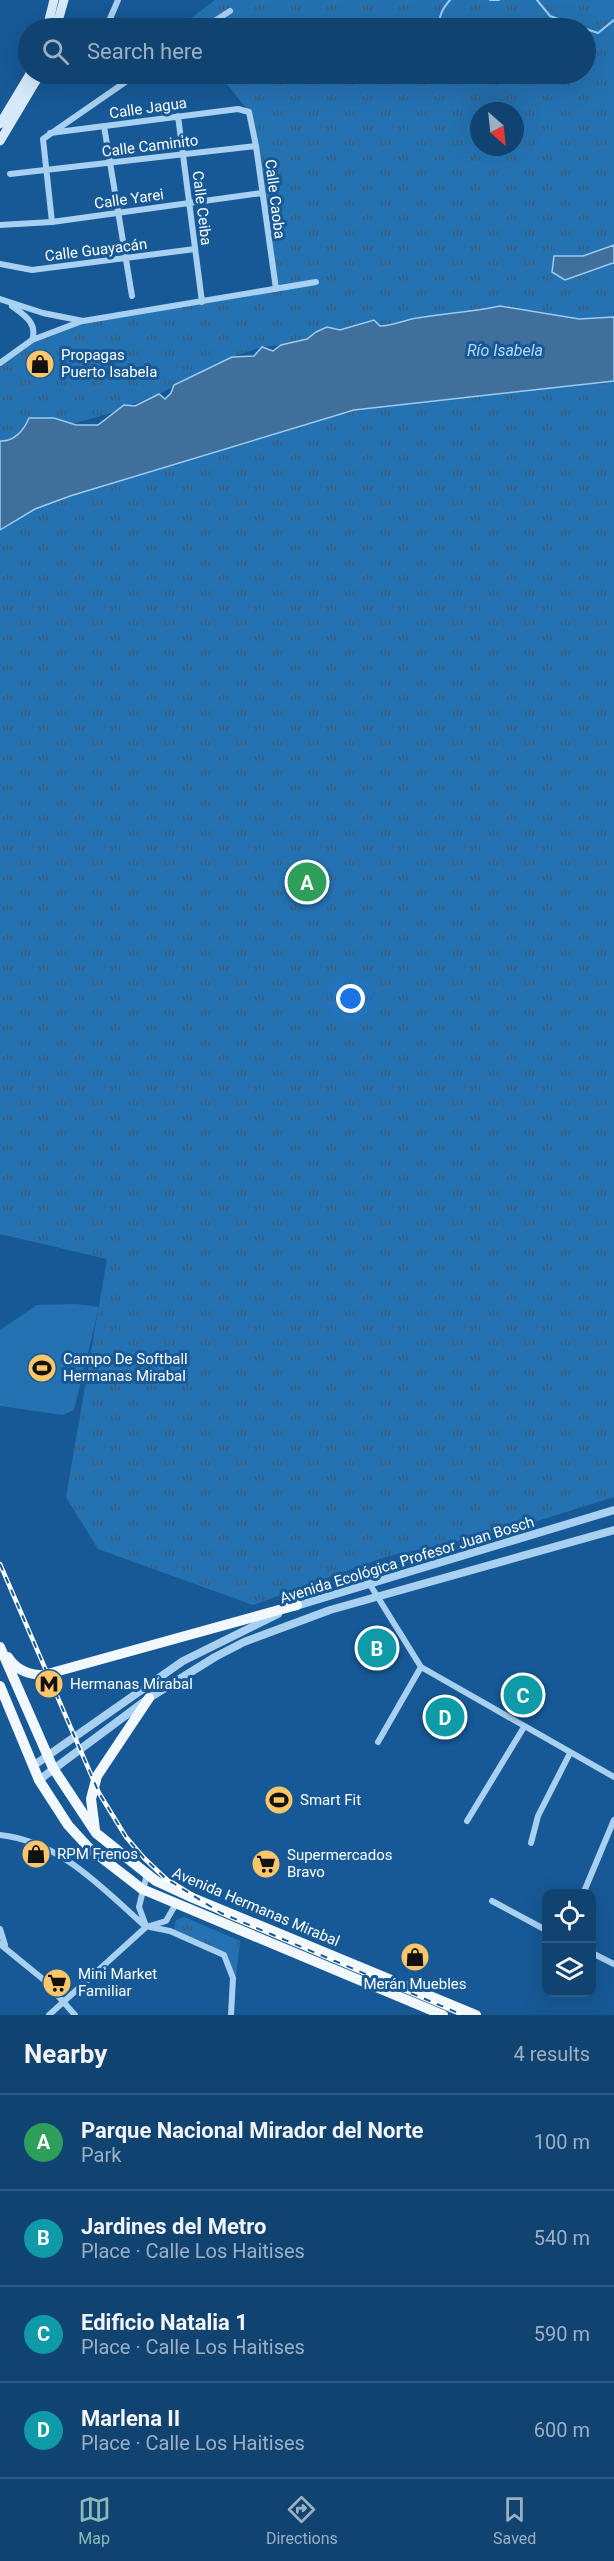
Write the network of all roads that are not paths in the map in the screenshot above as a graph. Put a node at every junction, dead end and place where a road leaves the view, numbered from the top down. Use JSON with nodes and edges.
{"nodes":[{"id":1,"x":54,"y":0,"type":"edge"},
{"id":2,"x":64,"y":0,"type":"edge"},
{"id":3,"x":118,"y":0,"type":"edge"},
{"id":4,"x":230,"y":11,"type":"dead end"},
{"id":5,"x":50,"y":18,"type":"edge"},
{"id":6,"x":59,"y":18,"type":"edge"},
{"id":7,"x":110,"y":18,"type":"edge"},
{"id":8,"x":219,"y":18,"type":"edge"},
{"id":9,"x":24,"y":84,"type":"edge"},
{"id":10,"x":33,"y":84,"type":"edge"},
{"id":11,"x":122,"y":84,"type":"edge"},
{"id":12,"x":14,"y":101,"type":"junction"},
{"id":13,"x":249,"y":112,"type":"joint"},
{"id":14,"x":0,"y":114,"type":"edge"},
{"id":15,"x":178,"y":117,"type":"junction"},
{"id":16,"x":0,"y":123,"type":"edge"},
{"id":17,"x":104,"y":126,"type":"junction"},
{"id":18,"x":50,"y":133,"type":"junction"},
{"id":19,"x":0,"y":141,"type":"edge"},
{"id":20,"x":256,"y":146,"type":"junction"},
{"id":21,"x":183,"y":154,"type":"junction"},
{"id":22,"x":110,"y":163,"type":"junction"},
{"id":23,"x":47,"y":170,"type":"junction"},
{"id":24,"x":10,"y":174,"type":"dead end"},
{"id":25,"x":262,"y":193,"type":"junction"},
{"id":26,"x":190,"y":203,"type":"junction"},
{"id":27,"x":117,"y":213,"type":"junction"},
{"id":28,"x":52,"y":222,"type":"junction"},
{"id":29,"x":0,"y":225,"type":"edge"},
{"id":30,"x":195,"y":249,"type":"junction"},
{"id":31,"x":124,"y":258,"type":"junction"},
{"id":32,"x":0,"y":264,"type":"edge"},
{"id":33,"x":316,"y":282,"type":"dead end"},
{"id":34,"x":276,"y":289,"type":"junction"},
{"id":35,"x":132,"y":296,"type":"dead end"},
{"id":36,"x":3,"y":301,"type":"edge"},
{"id":37,"x":202,"y":302,"type":"junction"},
{"id":38,"x":83,"y":321,"type":"junction"},
{"id":39,"x":32,"y":340,"type":"junction"},
{"id":40,"x":0,"y":363,"type":"edge"},
{"id":41,"x":614,"y":1510,"type":"edge"},
{"id":42,"x":614,"y":1530,"type":"edge"},
{"id":43,"x":369,"y":1583,"type":"junction"},
{"id":44,"x":378,"y":1595,"type":"junction"},
{"id":45,"x":297,"y":1605,"type":"junction"},
{"id":46,"x":0,"y":1645,"type":"edge"},
{"id":47,"x":421,"y":1667,"type":"junction"},
{"id":48,"x":0,"y":1686,"type":"edge"},
{"id":49,"x":149,"y":1698,"type":"junction"},
{"id":50,"x":524,"y":1727,"type":"junction"},
{"id":51,"x":378,"y":1742,"type":"dead end"},
{"id":52,"x":570,"y":1753,"type":"junction"},
{"id":53,"x":48,"y":1756,"type":"junction"},
{"id":54,"x":33,"y":1766,"type":"junction"},
{"id":55,"x":53,"y":1768,"type":"junction"},
{"id":56,"x":614,"y":1777,"type":"edge"},
{"id":57,"x":39,"y":1779,"type":"junction"},
{"id":58,"x":614,"y":1820,"type":"edge"},
{"id":59,"x":467,"y":1821,"type":"dead end"},
{"id":60,"x":96,"y":1833,"type":"junction"},
{"id":61,"x":0,"y":1835,"type":"edge"},
{"id":62,"x":531,"y":1843,"type":"dead end"},
{"id":63,"x":147,"y":1874,"type":"junction"},
{"id":64,"x":142,"y":1889,"type":"junction"},
{"id":65,"x":585,"y":1889,"type":"edge"},
{"id":66,"x":178,"y":1897,"type":"junction"},
{"id":67,"x":492,"y":1901,"type":"dead end"},
{"id":68,"x":146,"y":1927,"type":"junction"},
{"id":69,"x":542,"y":1928,"type":"edge"},
{"id":70,"x":0,"y":1929,"type":"edge"},
{"id":71,"x":3,"y":1944,"type":"edge"},
{"id":72,"x":596,"y":1955,"type":"edge"},
{"id":73,"x":614,"y":1964,"type":"edge"},
{"id":74,"x":64,"y":2002,"type":"junction"},
{"id":75,"x":49,"y":2015,"type":"edge"},
{"id":76,"x":75,"y":2015,"type":"edge"},
{"id":77,"x":231,"y":2015,"type":"edge"},
{"id":78,"x":443,"y":2015,"type":"edge"},
{"id":79,"x":476,"y":2015,"type":"edge"}],
"edges":[{"from":1,"to":5,"type":"main road"},
{"from":2,"to":6,"type":"main road"},
{"from":3,"to":7,"type":"street"},
{"from":4,"to":8,"type":"street"},
{"from":9,"to":12,"type":"main road"},
{"from":10,"to":19,"type":"main road"},
{"from":11,"to":18,"type":"street"},
{"from":12,"to":14,"type":"street"},
{"from":12,"to":16,"type":"main road"},
{"from":13,"to":15,"type":"street","name":"Calle Jagua"},
{"from":13,"to":20,"type":"street","name":"Calle Caoba"},
{"from":15,"to":17,"type":"street","name":"Calle Jagua"},
{"from":15,"to":21,"type":"street","name":"Calle Ceiba"},
{"from":17,"to":18,"type":"street","name":"Calle Jagua"},
{"from":17,"to":22,"type":"street"},
{"from":18,"to":23,"type":"street"},
{"from":20,"to":21,"type":"street","name":"Calle Caminito"},
{"from":20,"to":25,"type":"street","name":"Calle Caoba"},
{"from":21,"to":22,"type":"street","name":"Calle Caminito"},
{"from":21,"to":26,"type":"street","name":"Calle Ceiba"},
{"from":22,"to":23,"type":"street","name":"Calle Caminito"},
{"from":22,"to":27,"type":"street"},
{"from":23,"to":24,"type":"street","name":"Calle Caminito"},
{"from":23,"to":28,"type":"street"},
{"from":25,"to":26,"type":"street","name":"Calle Yarei"},
{"from":25,"to":34,"type":"street","name":"Calle Caoba"},
{"from":26,"to":27,"type":"street","name":"Calle Yarei"},
{"from":26,"to":30,"type":"street","name":"Calle Ceiba"},
{"from":27,"to":28,"type":"street","name":"Calle Yarei"},
{"from":27,"to":31,"type":"street"},
{"from":28,"to":29,"type":"street","name":"Calle Yarei"},
{"from":30,"to":31,"type":"street","name":"Calle Guayacán"},
{"from":30,"to":37,"type":"street","name":"Calle Ceiba"},
{"from":31,"to":32,"type":"street","name":"Calle Guayacán"},
{"from":31,"to":35,"type":"street"},
{"from":33,"to":34,"type":"street"},
{"from":34,"to":37,"type":"street"},
{"from":36,"to":38,"type":"street"},
{"from":36,"to":39,"type":"street"},
{"from":37,"to":38,"type":"street"},
{"from":38,"to":39,"type":"street"},
{"from":39,"to":40,"type":"street"},
{"from":41,"to":43,"type":"street","name":"Avenida Ecológica Profesor Juan Bosch"},
{"from":42,"to":44,"type":"street","name":"Avenida Ecológica Profesor Juan Bosch"},
{"from":43,"to":44,"type":"street"},
{"from":43,"to":45,"type":"street","name":"Avenida Ecológica Profesor Juan Bosch"},
{"from":44,"to":47,"type":"street"},
{"from":44,"to":49,"type":"street","name":"Avenida Ecológica Profesor Juan Bosch"},
{"from":45,"to":46,"type":"main road"},
{"from":45,"to":53,"type":"street","name":"Avenida Ecológica Profesor Juan Bosch"},
{"from":46,"to":53,"type":"main road","name":"Avenida Hermanas Mirabal"},
{"from":47,"to":50,"type":"street"},
{"from":47,"to":51,"type":"street"},
{"from":48,"to":54,"type":"main road","name":"Avenida Hermanas Mirabal"},
{"from":49,"to":55,"type":"street","name":"Avenida Ecológica Profesor Juan Bosch"},
{"from":49,"to":60,"type":"main road"},
{"from":50,"to":52,"type":"street"},
{"from":50,"to":59,"type":"street"},
{"from":52,"to":56,"type":"street"},
{"from":52,"to":62,"type":"street"},
{"from":53,"to":54,"type":"street","name":"Avenida Ecológica Profesor Juan Bosch"},
{"from":53,"to":55,"type":"main road","name":"Avenida Hermanas Mirabal"},
{"from":54,"to":57,"type":"main road","name":"Avenida Hermanas Mirabal"},
{"from":55,"to":57,"type":"street","name":"Avenida Ecológica Profesor Juan Bosch"},
{"from":55,"to":60,"type":"main road","name":"Avenida Hermanas Mirabal"},
{"from":57,"to":64,"type":"main road","name":"Avenida Hermanas Mirabal"},
{"from":58,"to":65,"type":"street"},
{"from":60,"to":63,"type":"main road","name":"Avenida Hermanas Mirabal"},
{"from":61,"to":68,"type":"street"},
{"from":63,"to":64,"type":"street"},
{"from":63,"to":66,"type":"main road","name":"Avenida Hermanas Mirabal"},
{"from":64,"to":66,"type":"main road","name":"Avenida Hermanas Mirabal"},
{"from":64,"to":68,"type":"street"},
{"from":66,"to":68,"type":"street"},
{"from":66,"to":78,"type":"main road","name":"Avenida Hermanas Mirabal"},
{"from":66,"to":79,"type":"main road","name":"Avenida Hermanas Mirabal"},
{"from":67,"to":69,"type":"street"},
{"from":68,"to":74,"type":"street"},
{"from":68,"to":77,"type":"street"},
{"from":70,"to":71,"type":"street"},
{"from":71,"to":74,"type":"street"},
{"from":72,"to":73,"type":"street"},
{"from":74,"to":75,"type":"street"},
{"from":74,"to":76,"type":"street"}]}
